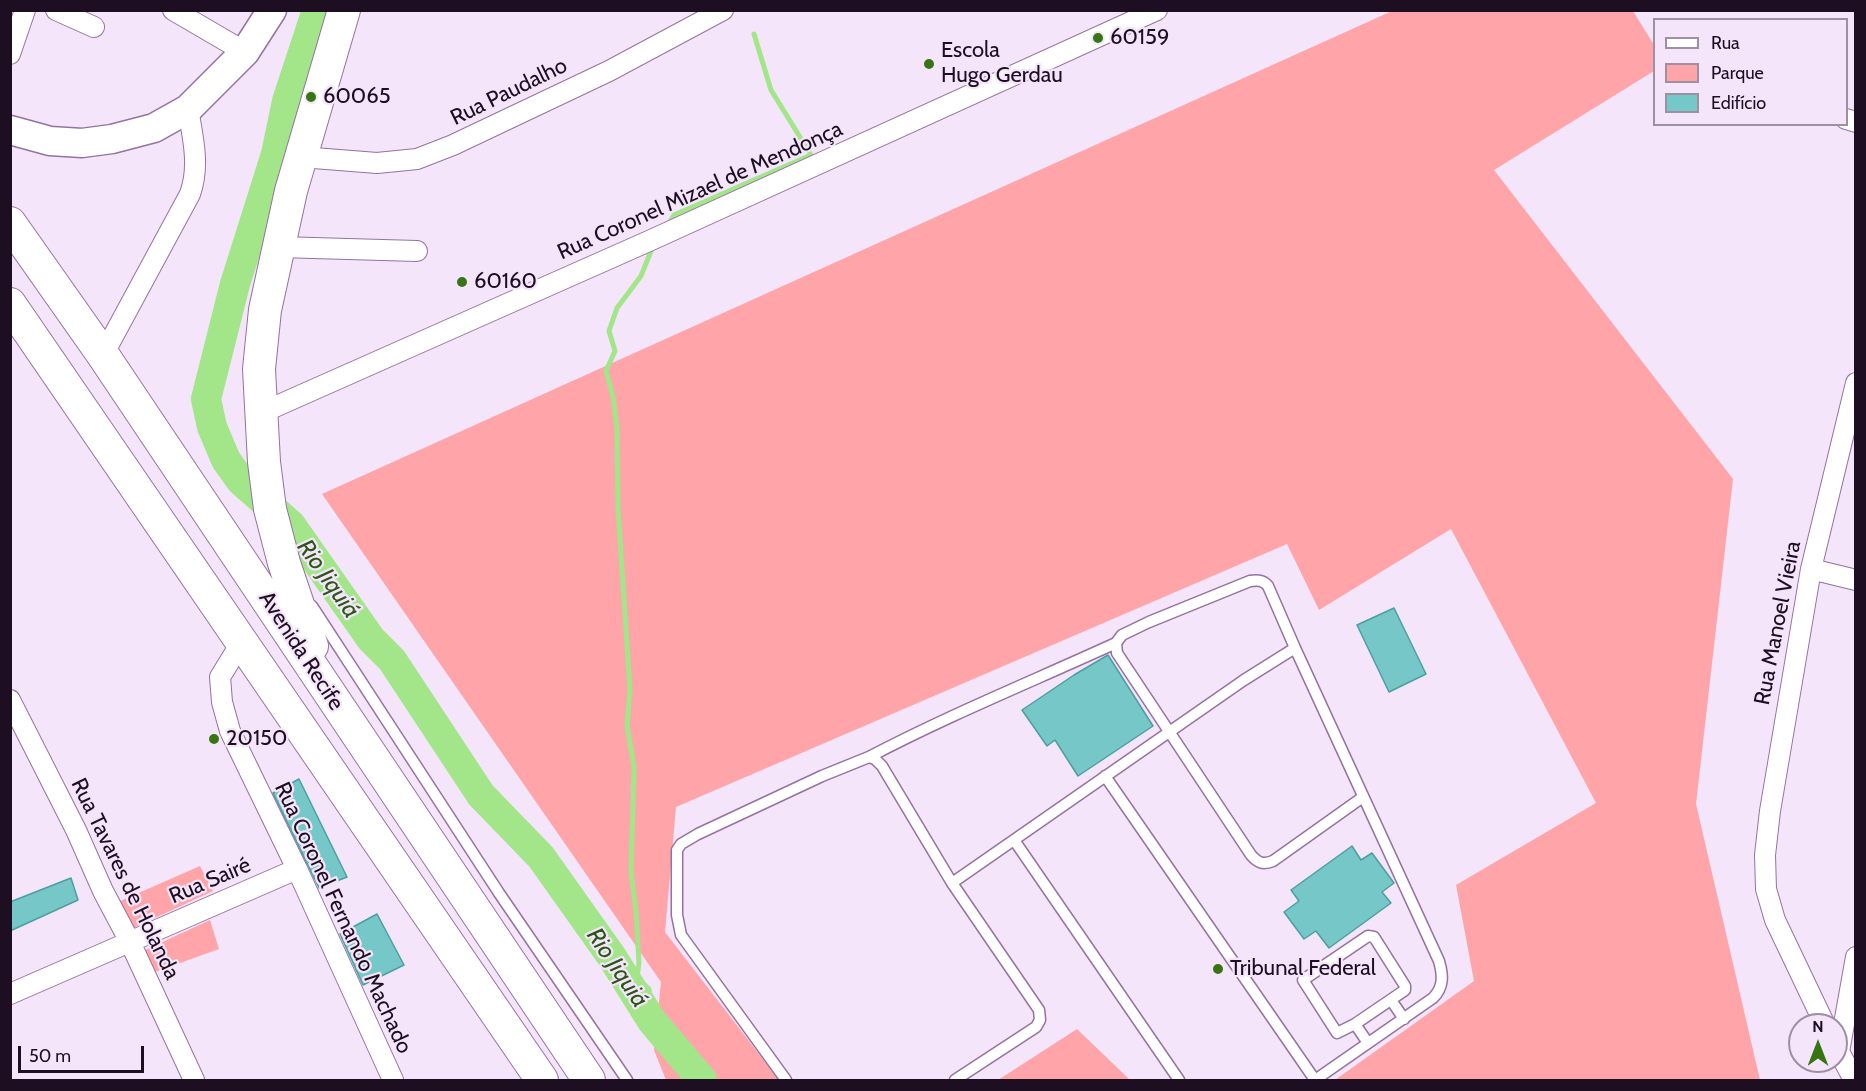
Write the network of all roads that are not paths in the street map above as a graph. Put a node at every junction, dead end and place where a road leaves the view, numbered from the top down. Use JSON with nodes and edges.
{"nodes":[{"id":1,"x":25,"y":10,"type":"edge"},
{"id":2,"x":56,"y":10,"type":"edge"},
{"id":3,"x":173,"y":10,"type":"edge"},
{"id":4,"x":272,"y":10,"type":"edge"},
{"id":5,"x":344,"y":10,"type":"edge"},
{"id":6,"x":723,"y":10,"type":"edge"},
{"id":7,"x":1157,"y":10,"type":"edge"},
{"id":8,"x":94,"y":27,"type":"dead end"},
{"id":9,"x":245,"y":52,"type":"junction"},
{"id":10,"x":10,"y":54,"type":"edge"},
{"id":11,"x":188,"y":109,"type":"junction"},
{"id":12,"x":10,"y":130,"type":"edge"},
{"id":13,"x":301,"y":157,"type":"junction"},
{"id":14,"x":10,"y":223,"type":"edge"},
{"id":15,"x":279,"y":247,"type":"junction"},
{"id":16,"x":417,"y":251,"type":"dead end"},
{"id":17,"x":10,"y":304,"type":"edge"},
{"id":18,"x":103,"y":355,"type":"junction"},
{"id":19,"x":1856,"y":383,"type":"edge"},
{"id":20,"x":261,"y":413,"type":"junction"},
{"id":21,"x":284,"y":563,"type":"junction"},
{"id":22,"x":1811,"y":569,"type":"junction"},
{"id":23,"x":1856,"y":580,"type":"edge"},
{"id":24,"x":241,"y":643,"type":"junction"},
{"id":25,"x":1116,"y":643,"type":"junction"},
{"id":26,"x":1295,"y":648,"type":"junction"},
{"id":27,"x":328,"y":693,"type":"junction"},
{"id":28,"x":10,"y":700,"type":"edge"},
{"id":29,"x":1169,"y":732,"type":"junction"},
{"id":30,"x":869,"y":757,"type":"junction"},
{"id":31,"x":1105,"y":776,"type":"junction"},
{"id":32,"x":1363,"y":797,"type":"junction"},
{"id":33,"x":1014,"y":840,"type":"junction"},
{"id":34,"x":297,"y":869,"type":"junction"},
{"id":35,"x":952,"y":883,"type":"junction"},
{"id":36,"x":130,"y":942,"type":"junction"},
{"id":37,"x":1856,"y":957,"type":"edge"},
{"id":38,"x":10,"y":994,"type":"edge"},
{"id":39,"x":1391,"y":1000,"type":"junction"},
{"id":40,"x":1819,"y":1013,"type":"edge"},
{"id":41,"x":1404,"y":1019,"type":"junction"},
{"id":42,"x":1355,"y":1024,"type":"junction"},
{"id":43,"x":1368,"y":1043,"type":"junction"},
{"id":44,"x":1848,"y":1051,"type":"edge"},
{"id":45,"x":194,"y":1080,"type":"edge"},
{"id":46,"x":393,"y":1080,"type":"edge"},
{"id":47,"x":542,"y":1080,"type":"edge"},
{"id":48,"x":589,"y":1080,"type":"edge"},
{"id":49,"x":627,"y":1080,"type":"edge"},
{"id":50,"x":786,"y":1080,"type":"edge"},
{"id":51,"x":955,"y":1080,"type":"edge"},
{"id":52,"x":1179,"y":1080,"type":"edge"},
{"id":53,"x":1315,"y":1080,"type":"edge"}],
"edges":[{"from":1,"to":10,"type":"street"},
{"from":2,"to":8,"type":"street"},
{"from":3,"to":9,"type":"street"},
{"from":4,"to":9,"type":"street"},
{"from":5,"to":13,"type":"main road"},
{"from":6,"to":13,"type":"street","name":"Rua Paudalho"},
{"from":7,"to":20,"type":"street","name":"Rua Coronel Mizael de Mendonça"},
{"from":9,"to":11,"type":"street"},
{"from":11,"to":12,"type":"street"},
{"from":11,"to":18,"type":"street"},
{"from":13,"to":15,"type":"main road"},
{"from":14,"to":18,"type":"main road","name":"Avenida Recife"},
{"from":15,"to":16,"type":"street"},
{"from":15,"to":20,"type":"main road"},
{"from":17,"to":24,"type":"main road","name":"Avenida Recife"},
{"from":18,"to":27,"type":"main road","name":"Avenida Recife"},
{"from":19,"to":22,"type":"street","name":"Rua Manoel Vieira"},
{"from":20,"to":21,"type":"main road"},
{"from":21,"to":27,"type":"main road"},
{"from":21,"to":49,"type":"lane"},
{"from":22,"to":23,"type":"street"},
{"from":22,"to":40,"type":"street","name":"Rua Manoel Vieira"},
{"from":24,"to":34,"type":"street","name":"Rua Coronel Fernando Machado"},
{"from":24,"to":47,"type":"main road","name":"Avenida Recife"},
{"from":25,"to":26,"type":"lane"},
{"from":25,"to":29,"type":"lane"},
{"from":25,"to":30,"type":"lane"},
{"from":26,"to":29,"type":"lane"},
{"from":26,"to":32,"type":"lane"},
{"from":27,"to":48,"type":"main road","name":"Avenida Recife"},
{"from":28,"to":36,"type":"street","name":"Rua Tavares de Holanda"},
{"from":29,"to":31,"type":"lane"},
{"from":29,"to":32,"type":"lane"},
{"from":30,"to":35,"type":"lane"},
{"from":30,"to":50,"type":"lane"},
{"from":31,"to":33,"type":"lane"},
{"from":31,"to":53,"type":"lane"},
{"from":32,"to":41,"type":"lane"},
{"from":33,"to":35,"type":"lane"},
{"from":33,"to":52,"type":"lane"},
{"from":34,"to":36,"type":"street","name":"Rua Sairé"},
{"from":34,"to":46,"type":"street","name":"Rua Coronel Fernando Machado"},
{"from":35,"to":51,"type":"lane"},
{"from":36,"to":38,"type":"street","name":"Rua Sairé"},
{"from":36,"to":45,"type":"street","name":"Rua Tavares de Holanda"},
{"from":37,"to":44,"type":"street"},
{"from":39,"to":41,"type":"lane"},
{"from":39,"to":42,"type":"lane"},
{"from":39,"to":42,"type":"lane"},
{"from":41,"to":43,"type":"lane"},
{"from":42,"to":43,"type":"lane"},
{"from":43,"to":53,"type":"lane"}]}
